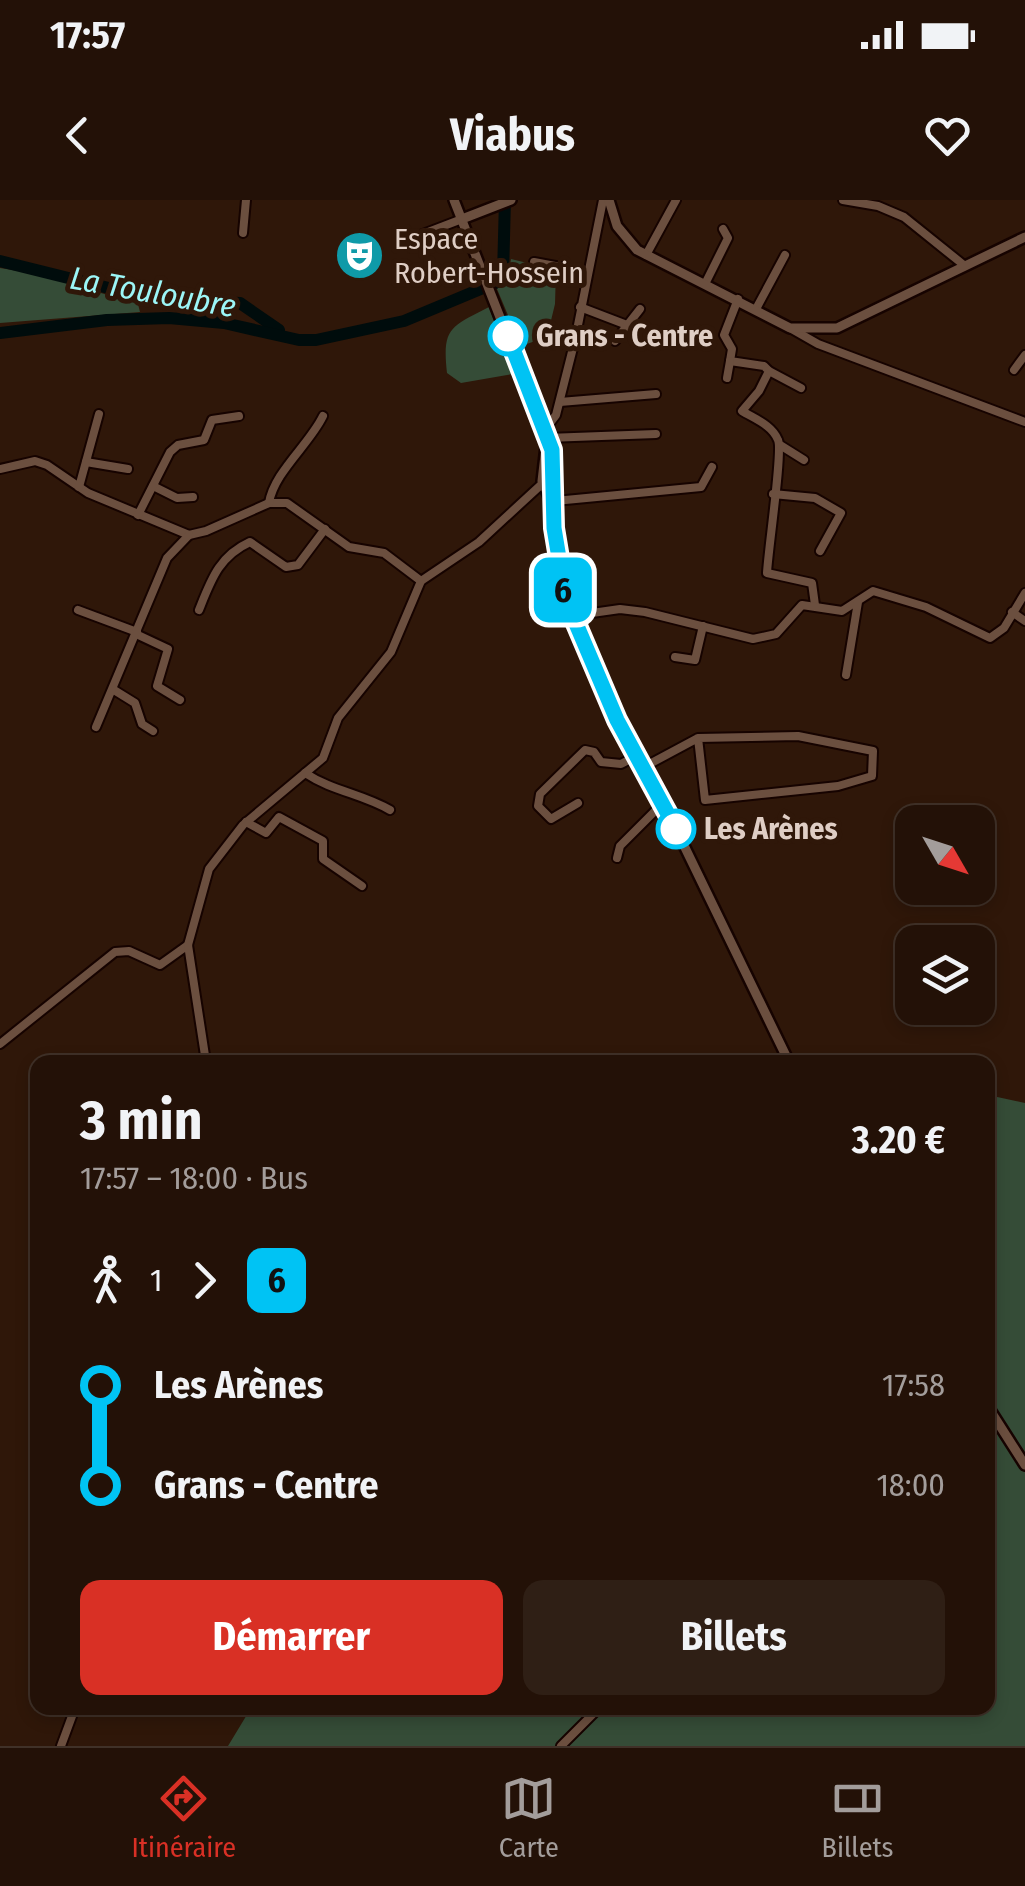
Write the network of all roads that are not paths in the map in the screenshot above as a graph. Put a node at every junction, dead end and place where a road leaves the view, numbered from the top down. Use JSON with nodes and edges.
{"nodes":[{"id":1,"x":246,"y":200,"type":"edge"},
{"id":2,"x":454,"y":200,"type":"edge"},
{"id":3,"x":511,"y":200,"type":"edge"},
{"id":4,"x":606,"y":200,"type":"edge"},
{"id":5,"x":843,"y":200,"type":"edge"},
{"id":6,"x":677,"y":201,"type":"edge"},
{"id":7,"x":462,"y":219,"type":"junction"},
{"id":8,"x":243,"y":233,"type":"dead end"},
{"id":9,"x":728,"y":236,"type":"dead end"},
{"id":10,"x":1025,"y":237,"type":"edge"},
{"id":11,"x":402,"y":242,"type":"dead end"},
{"id":12,"x":785,"y":254,"type":"dead end"},
{"id":13,"x":646,"y":255,"type":"junction"},
{"id":14,"x":534,"y":262,"type":"dead end"},
{"id":15,"x":965,"y":266,"type":"junction"},
{"id":16,"x":587,"y":272,"type":"junction"},
{"id":17,"x":706,"y":282,"type":"junction"},
{"id":18,"x":738,"y":300,"type":"junction"},
{"id":19,"x":580,"y":307,"type":"junction"},
{"id":20,"x":640,"y":309,"type":"dead end"},
{"id":21,"x":756,"y":309,"type":"junction"},
{"id":22,"x":628,"y":325,"type":"junction"},
{"id":23,"x":790,"y":328,"type":"junction"},
{"id":24,"x":615,"y":341,"type":"dead end"},
{"id":25,"x":1025,"y":355,"type":"edge"},
{"id":26,"x":730,"y":361,"type":"junction"},
{"id":27,"x":1014,"y":370,"type":"dead end"},
{"id":28,"x":769,"y":371,"type":"junction"},
{"id":29,"x":728,"y":378,"type":"dead end"},
{"id":30,"x":801,"y":388,"type":"dead end"},
{"id":31,"x":656,"y":394,"type":"dead end"},
{"id":32,"x":560,"y":402,"type":"junction"},
{"id":33,"x":99,"y":414,"type":"dead end"},
{"id":34,"x":239,"y":416,"type":"dead end"},
{"id":35,"x":323,"y":416,"type":"dead end"},
{"id":36,"x":1025,"y":422,"type":"edge"},
{"id":37,"x":656,"y":434,"type":"dead end"},
{"id":38,"x":545,"y":435,"type":"junction"},
{"id":39,"x":780,"y":446,"type":"junction"},
{"id":40,"x":804,"y":460,"type":"dead end"},
{"id":41,"x":86,"y":462,"type":"junction"},
{"id":42,"x":128,"y":468,"type":"dead end"},
{"id":43,"x":712,"y":468,"type":"dead end"},
{"id":44,"x":0,"y":469,"type":"edge"},
{"id":45,"x":547,"y":481,"type":"junction"},
{"id":46,"x":153,"y":486,"type":"junction"},
{"id":47,"x":79,"y":487,"type":"junction"},
{"id":48,"x":773,"y":494,"type":"junction"},
{"id":49,"x":193,"y":496,"type":"dead end"},
{"id":50,"x":556,"y":501,"type":"junction"},
{"id":51,"x":269,"y":503,"type":"junction"},
{"id":52,"x":138,"y":515,"type":"junction"},
{"id":53,"x":554,"y":528,"type":"junction"},
{"id":54,"x":325,"y":529,"type":"junction"},
{"id":55,"x":188,"y":535,"type":"junction"},
{"id":56,"x":820,"y":551,"type":"dead end"},
{"id":57,"x":422,"y":580,"type":"junction"},
{"id":58,"x":1025,"y":593,"type":"edge"},
{"id":59,"x":859,"y":597,"type":"junction"},
{"id":60,"x":815,"y":605,"type":"junction"},
{"id":61,"x":78,"y":610,"type":"dead end"},
{"id":62,"x":199,"y":610,"type":"dead end"},
{"id":63,"x":1012,"y":612,"type":"junction"},
{"id":64,"x":571,"y":616,"type":"junction"},
{"id":65,"x":1025,"y":620,"type":"edge"},
{"id":66,"x":702,"y":626,"type":"junction"},
{"id":67,"x":136,"y":633,"type":"junction"},
{"id":68,"x":674,"y":657,"type":"dead end"},
{"id":69,"x":846,"y":674,"type":"dead end"},
{"id":70,"x":114,"y":690,"type":"junction"},
{"id":71,"x":180,"y":700,"type":"dead end"},
{"id":72,"x":96,"y":727,"type":"dead end"},
{"id":73,"x":153,"y":731,"type":"dead end"},
{"id":74,"x":698,"y":738,"type":"junction"},
{"id":75,"x":636,"y":756,"type":"junction"},
{"id":76,"x":642,"y":768,"type":"junction"},
{"id":77,"x":305,"y":773,"type":"junction"},
{"id":78,"x":578,"y":802,"type":"dead end"},
{"id":79,"x":662,"y":804,"type":"junction"},
{"id":80,"x":390,"y":810,"type":"dead end"},
{"id":81,"x":246,"y":822,"type":"junction"},
{"id":82,"x":617,"y":858,"type":"dead end"},
{"id":83,"x":362,"y":886,"type":"dead end"},
{"id":84,"x":188,"y":945,"type":"junction"},
{"id":85,"x":0,"y":1044,"type":"edge"},
{"id":86,"x":205,"y":1055,"type":"edge"},
{"id":87,"x":786,"y":1055,"type":"edge"},
{"id":88,"x":995,"y":1418,"type":"edge"},
{"id":89,"x":1025,"y":1465,"type":"edge"},
{"id":90,"x":72,"y":1715,"type":"edge"},
{"id":91,"x":592,"y":1715,"type":"edge"},
{"id":92,"x":61,"y":1746,"type":"edge"},
{"id":93,"x":560,"y":1746,"type":"edge"}],
"edges":[{"from":1,"to":8,"type":"street"},
{"from":2,"to":7,"type":"street"},
{"from":3,"to":7,"type":"street"},
{"from":4,"to":13,"type":"street"},
{"from":4,"to":16,"type":"street"},
{"from":5,"to":15,"type":"street"},
{"from":6,"to":13,"type":"street"},
{"from":7,"to":11,"type":"street"},
{"from":7,"to":38,"type":"street"},
{"from":9,"to":17,"type":"street"},
{"from":10,"to":15,"type":"street"},
{"from":12,"to":21,"type":"street"},
{"from":13,"to":17,"type":"street"},
{"from":14,"to":16,"type":"street"},
{"from":15,"to":23,"type":"street"},
{"from":16,"to":19,"type":"street"},
{"from":17,"to":18,"type":"street"},
{"from":18,"to":21,"type":"street"},
{"from":18,"to":26,"type":"street"},
{"from":19,"to":22,"type":"street"},
{"from":19,"to":32,"type":"street"},
{"from":20,"to":22,"type":"street"},
{"from":21,"to":23,"type":"street"},
{"from":22,"to":24,"type":"street"},
{"from":23,"to":36,"type":"street"},
{"from":25,"to":27,"type":"street"},
{"from":26,"to":28,"type":"street"},
{"from":26,"to":29,"type":"street"},
{"from":28,"to":30,"type":"street"},
{"from":28,"to":39,"type":"street"},
{"from":31,"to":32,"type":"street"},
{"from":32,"to":38,"type":"street"},
{"from":33,"to":41,"type":"street"},
{"from":34,"to":46,"type":"street"},
{"from":35,"to":51,"type":"street"},
{"from":37,"to":38,"type":"street"},
{"from":38,"to":45,"type":"street"},
{"from":39,"to":40,"type":"street"},
{"from":39,"to":48,"type":"street"},
{"from":41,"to":42,"type":"street"},
{"from":41,"to":47,"type":"street"},
{"from":43,"to":50,"type":"street"},
{"from":44,"to":47,"type":"street"},
{"from":45,"to":50,"type":"street"},
{"from":45,"to":53,"type":"street"},
{"from":45,"to":57,"type":"street"},
{"from":46,"to":49,"type":"street"},
{"from":46,"to":52,"type":"street"},
{"from":47,"to":52,"type":"street"},
{"from":48,"to":56,"type":"street"},
{"from":48,"to":60,"type":"street"},
{"from":50,"to":53,"type":"street"},
{"from":51,"to":54,"type":"street"},
{"from":51,"to":55,"type":"street"},
{"from":52,"to":55,"type":"street"},
{"from":53,"to":64,"type":"street"},
{"from":54,"to":57,"type":"street"},
{"from":54,"to":62,"type":"street"},
{"from":55,"to":67,"type":"street"},
{"from":57,"to":77,"type":"street"},
{"from":58,"to":63,"type":"street"},
{"from":59,"to":60,"type":"street"},
{"from":59,"to":63,"type":"street"},
{"from":59,"to":69,"type":"street"},
{"from":60,"to":66,"type":"street"},
{"from":61,"to":67,"type":"street"},
{"from":63,"to":65,"type":"street"},
{"from":64,"to":66,"type":"street"},
{"from":64,"to":75,"type":"street"},
{"from":66,"to":68,"type":"street"},
{"from":67,"to":70,"type":"street"},
{"from":67,"to":71,"type":"street"},
{"from":70,"to":72,"type":"street"},
{"from":70,"to":73,"type":"street"},
{"from":74,"to":74,"type":"street"},
{"from":74,"to":76,"type":"street"},
{"from":75,"to":76,"type":"street"},
{"from":75,"to":78,"type":"street"},
{"from":76,"to":79,"type":"street"},
{"from":77,"to":80,"type":"street"},
{"from":77,"to":81,"type":"street"},
{"from":79,"to":82,"type":"street"},
{"from":79,"to":87,"type":"street"},
{"from":81,"to":83,"type":"street"},
{"from":81,"to":84,"type":"street"},
{"from":84,"to":85,"type":"street"},
{"from":84,"to":86,"type":"street"},
{"from":88,"to":89,"type":"street"},
{"from":90,"to":92,"type":"street"},
{"from":91,"to":93,"type":"street"}]}
